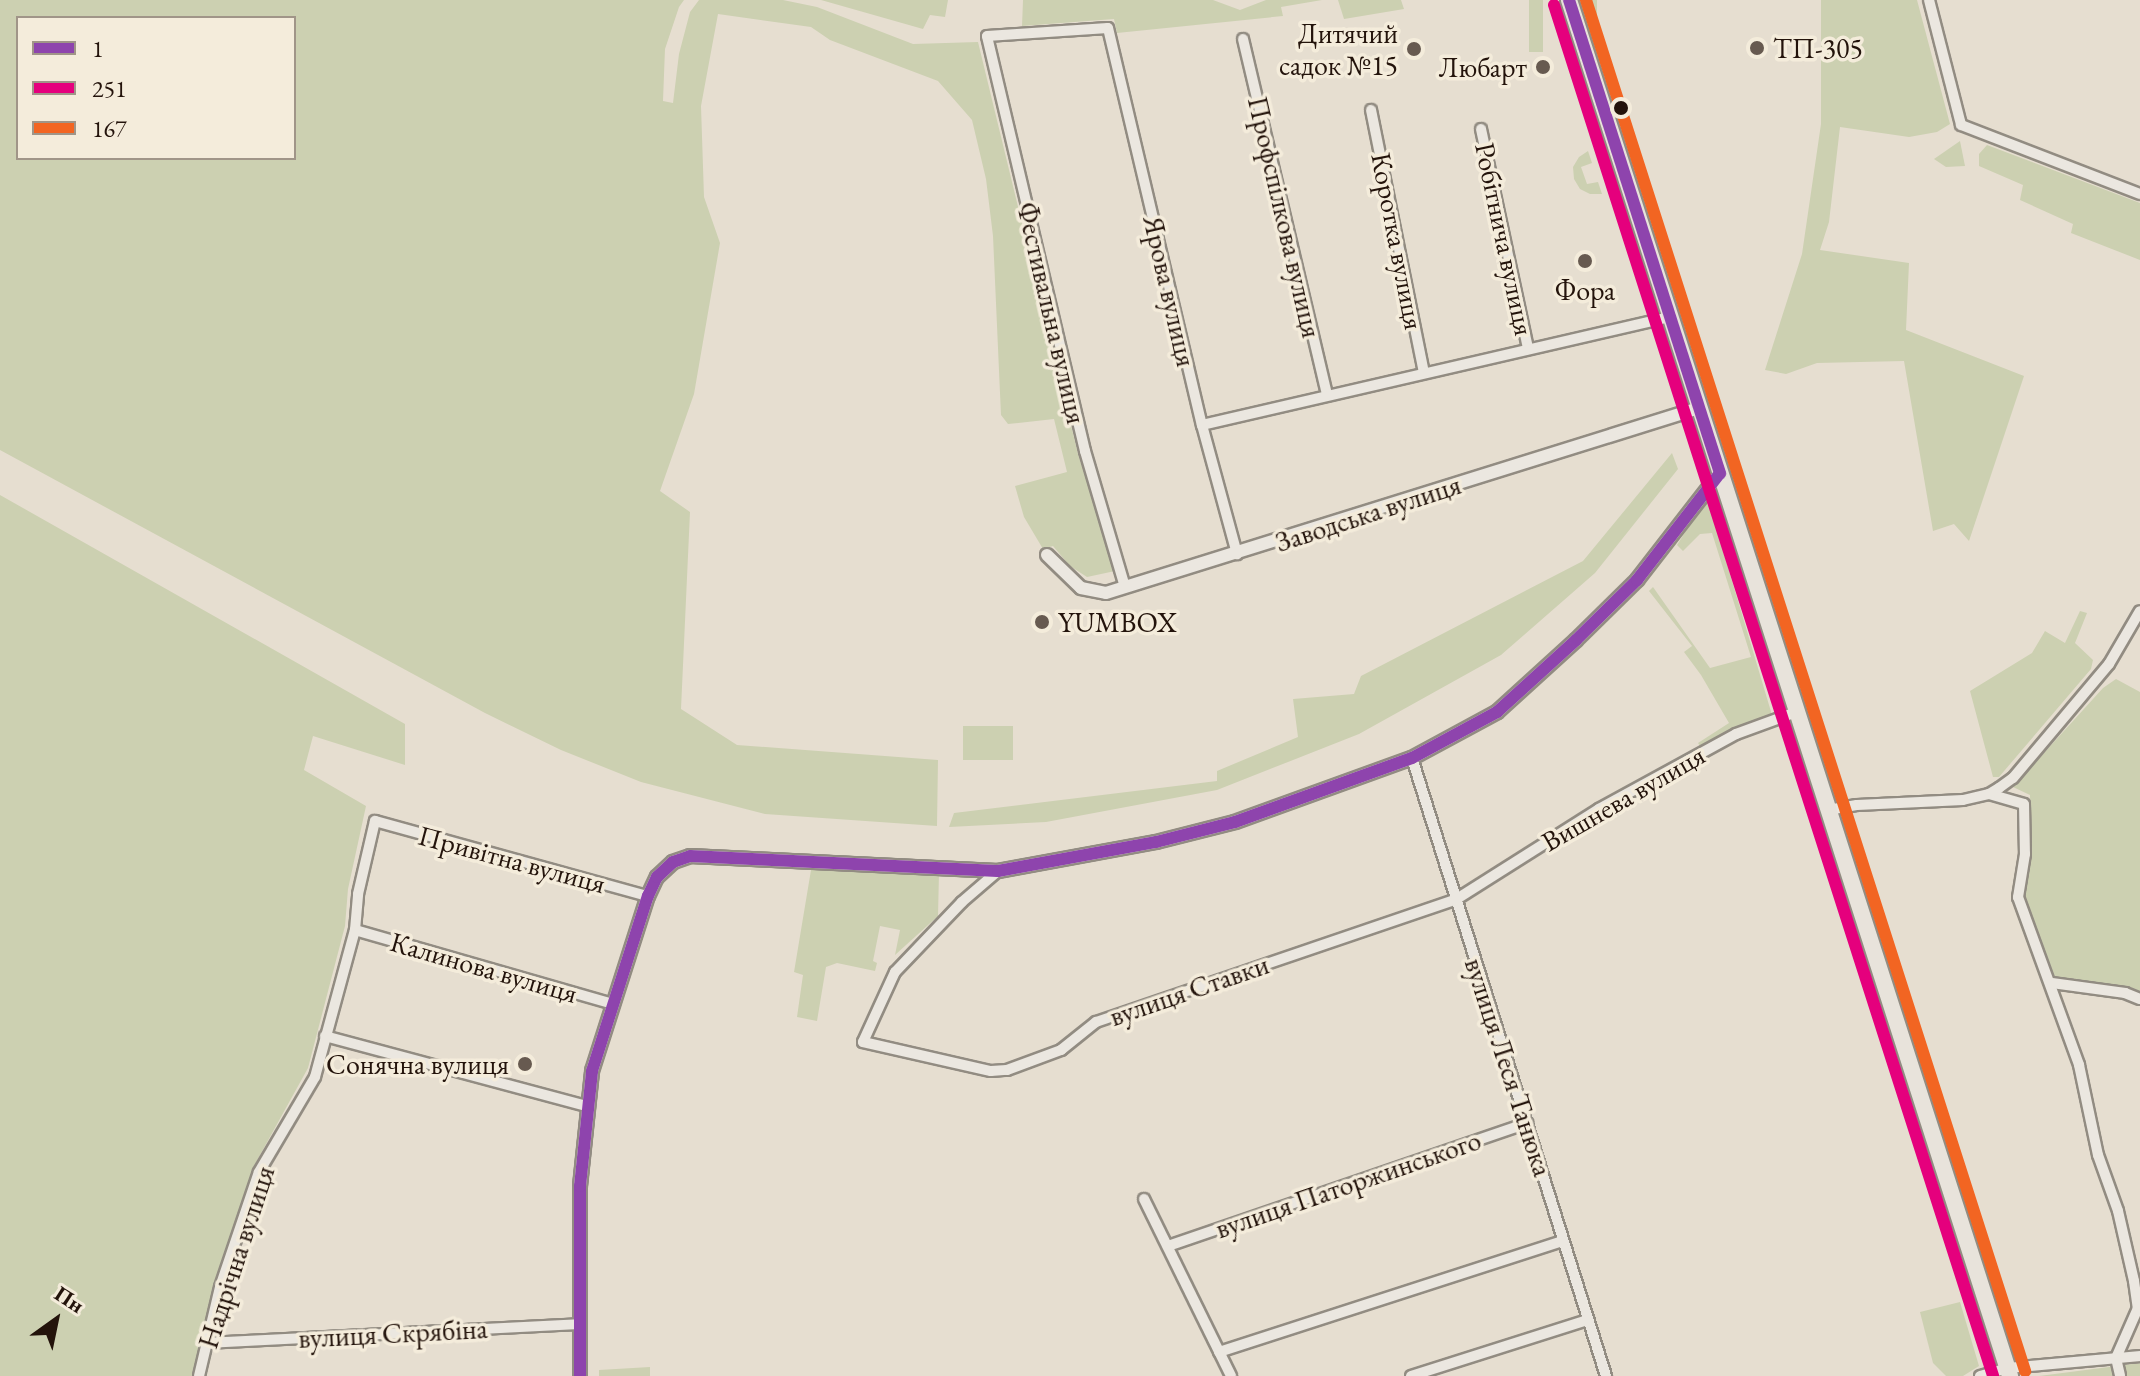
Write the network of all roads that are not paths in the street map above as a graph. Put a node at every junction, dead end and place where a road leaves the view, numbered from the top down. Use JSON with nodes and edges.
{"nodes":[{"id":1,"x":1569,"y":0,"type":"edge"},
{"id":2,"x":1929,"y":0,"type":"edge"},
{"id":3,"x":987,"y":36,"type":"joint"},
{"id":4,"x":1243,"y":39,"type":"dead end"},
{"id":5,"x":1371,"y":110,"type":"dead end"},
{"id":6,"x":1481,"y":129,"type":"dead end"},
{"id":7,"x":2140,"y":194,"type":"edge"},
{"id":8,"x":1670,"y":317,"type":"junction"},
{"id":9,"x":1528,"y":349,"type":"junction"},
{"id":10,"x":1424,"y":373,"type":"junction"},
{"id":11,"x":1327,"y":395,"type":"junction"},
{"id":12,"x":1699,"y":408,"type":"junction"},
{"id":13,"x":1202,"y":425,"type":"junction"},
{"id":14,"x":1720,"y":473,"type":"junction"},
{"id":15,"x":1237,"y":554,"type":"junction"},
{"id":16,"x":1047,"y":555,"type":"dead end"},
{"id":17,"x":1125,"y":587,"type":"junction"},
{"id":18,"x":2140,"y":611,"type":"edge"},
{"id":19,"x":1799,"y":711,"type":"junction"},
{"id":20,"x":1412,"y":758,"type":"junction"},
{"id":21,"x":1989,"y":794,"type":"junction"},
{"id":22,"x":1828,"y":810,"type":"junction"},
{"id":23,"x":375,"y":821,"type":"joint"},
{"id":24,"x":998,"y":871,"type":"junction"},
{"id":25,"x":648,"y":896,"type":"junction"},
{"id":26,"x":1455,"y":900,"type":"junction"},
{"id":27,"x":355,"y":930,"type":"junction"},
{"id":28,"x":2052,"y":983,"type":"junction"},
{"id":29,"x":2140,"y":999,"type":"edge"},
{"id":30,"x":613,"y":1004,"type":"junction"},
{"id":31,"x":325,"y":1036,"type":"junction"},
{"id":32,"x":586,"y":1106,"type":"junction"},
{"id":33,"x":1528,"y":1123,"type":"junction"},
{"id":34,"x":1144,"y":1199,"type":"dead end"},
{"id":35,"x":1563,"y":1241,"type":"junction"},
{"id":36,"x":1168,"y":1246,"type":"junction"},
{"id":37,"x":1588,"y":1320,"type":"junction"},
{"id":38,"x":579,"y":1324,"type":"junction"},
{"id":39,"x":206,"y":1343,"type":"junction"},
{"id":40,"x":1219,"y":1352,"type":"junction"},
{"id":41,"x":2140,"y":1356,"type":"edge"},
{"id":42,"x":2116,"y":1358,"type":"junction"},
{"id":43,"x":2009,"y":1372,"type":"edge"},
{"id":44,"x":199,"y":1376,"type":"edge"},
{"id":45,"x":580,"y":1376,"type":"edge"},
{"id":46,"x":1231,"y":1376,"type":"edge"},
{"id":47,"x":1411,"y":1376,"type":"edge"},
{"id":48,"x":1606,"y":1376,"type":"edge"},
{"id":49,"x":1980,"y":1376,"type":"edge"},
{"id":50,"x":2120,"y":1376,"type":"edge"}],
"edges":[{"from":1,"to":8,"type":"main road"},
{"from":2,"to":7,"type":"street"},
{"from":3,"to":13,"type":"street","name":"Ярова вулиця"},
{"from":3,"to":17,"type":"street","name":"Фестивальна вулиця"},
{"from":4,"to":11,"type":"street","name":"Профспілкова вулиця"},
{"from":5,"to":10,"type":"street","name":"Коротка вулиця"},
{"from":6,"to":9,"type":"street","name":"Робітнича вулиця"},
{"from":8,"to":9,"type":"street"},
{"from":8,"to":12,"type":"main road"},
{"from":9,"to":10,"type":"street"},
{"from":10,"to":11,"type":"street"},
{"from":11,"to":13,"type":"street"},
{"from":12,"to":14,"type":"main road"},
{"from":12,"to":15,"type":"street","name":"Заводська вулиця"},
{"from":13,"to":15,"type":"street","name":"Ярова вулиця"},
{"from":14,"to":19,"type":"main road"},
{"from":14,"to":20,"type":"street"},
{"from":15,"to":17,"type":"street","name":"Заводська вулиця"},
{"from":16,"to":17,"type":"street","name":"Заводська вулиця"},
{"from":18,"to":21,"type":"street"},
{"from":19,"to":22,"type":"main road"},
{"from":19,"to":26,"type":"street","name":"Вишнева вулиця"},
{"from":20,"to":24,"type":"street"},
{"from":20,"to":26,"type":"street","name":"вулиця Леся Танюка"},
{"from":21,"to":22,"type":"street"},
{"from":21,"to":28,"type":"street"},
{"from":22,"to":43,"type":"main road"},
{"from":23,"to":25,"type":"street","name":"Привітна вулиця"},
{"from":23,"to":27,"type":"street","name":"Надрічна вулиця"},
{"from":24,"to":25,"type":"street"},
{"from":24,"to":26,"type":"street","name":"вулиця Ставки"},
{"from":25,"to":30,"type":"street"},
{"from":26,"to":33,"type":"street","name":"вулиця Леся Танюка"},
{"from":27,"to":30,"type":"street","name":"Калинова вулиця"},
{"from":27,"to":31,"type":"street","name":"Надрічна вулиця"},
{"from":28,"to":29,"type":"street"},
{"from":28,"to":42,"type":"street"},
{"from":30,"to":32,"type":"street"},
{"from":31,"to":32,"type":"street"},
{"from":31,"to":39,"type":"street","name":"Надрічна вулиця"},
{"from":32,"to":38,"type":"street"},
{"from":33,"to":35,"type":"street","name":"вулиця Леся Танюка"},
{"from":33,"to":36,"type":"street","name":"вулиця Паторжинського"},
{"from":34,"to":36,"type":"street"},
{"from":35,"to":37,"type":"street","name":"вулиця Леся Танюка"},
{"from":35,"to":40,"type":"street"},
{"from":36,"to":40,"type":"street"},
{"from":37,"to":47,"type":"street"},
{"from":37,"to":48,"type":"street","name":"вулиця Леся Танюка"},
{"from":38,"to":39,"type":"street","name":"вулиця Скрябіна"},
{"from":38,"to":45,"type":"street"},
{"from":39,"to":44,"type":"street","name":"Надрічна вулиця"},
{"from":40,"to":46,"type":"street"},
{"from":41,"to":42,"type":"street"},
{"from":42,"to":43,"type":"street"},
{"from":42,"to":50,"type":"street"},
{"from":43,"to":49,"type":"street"}]}
